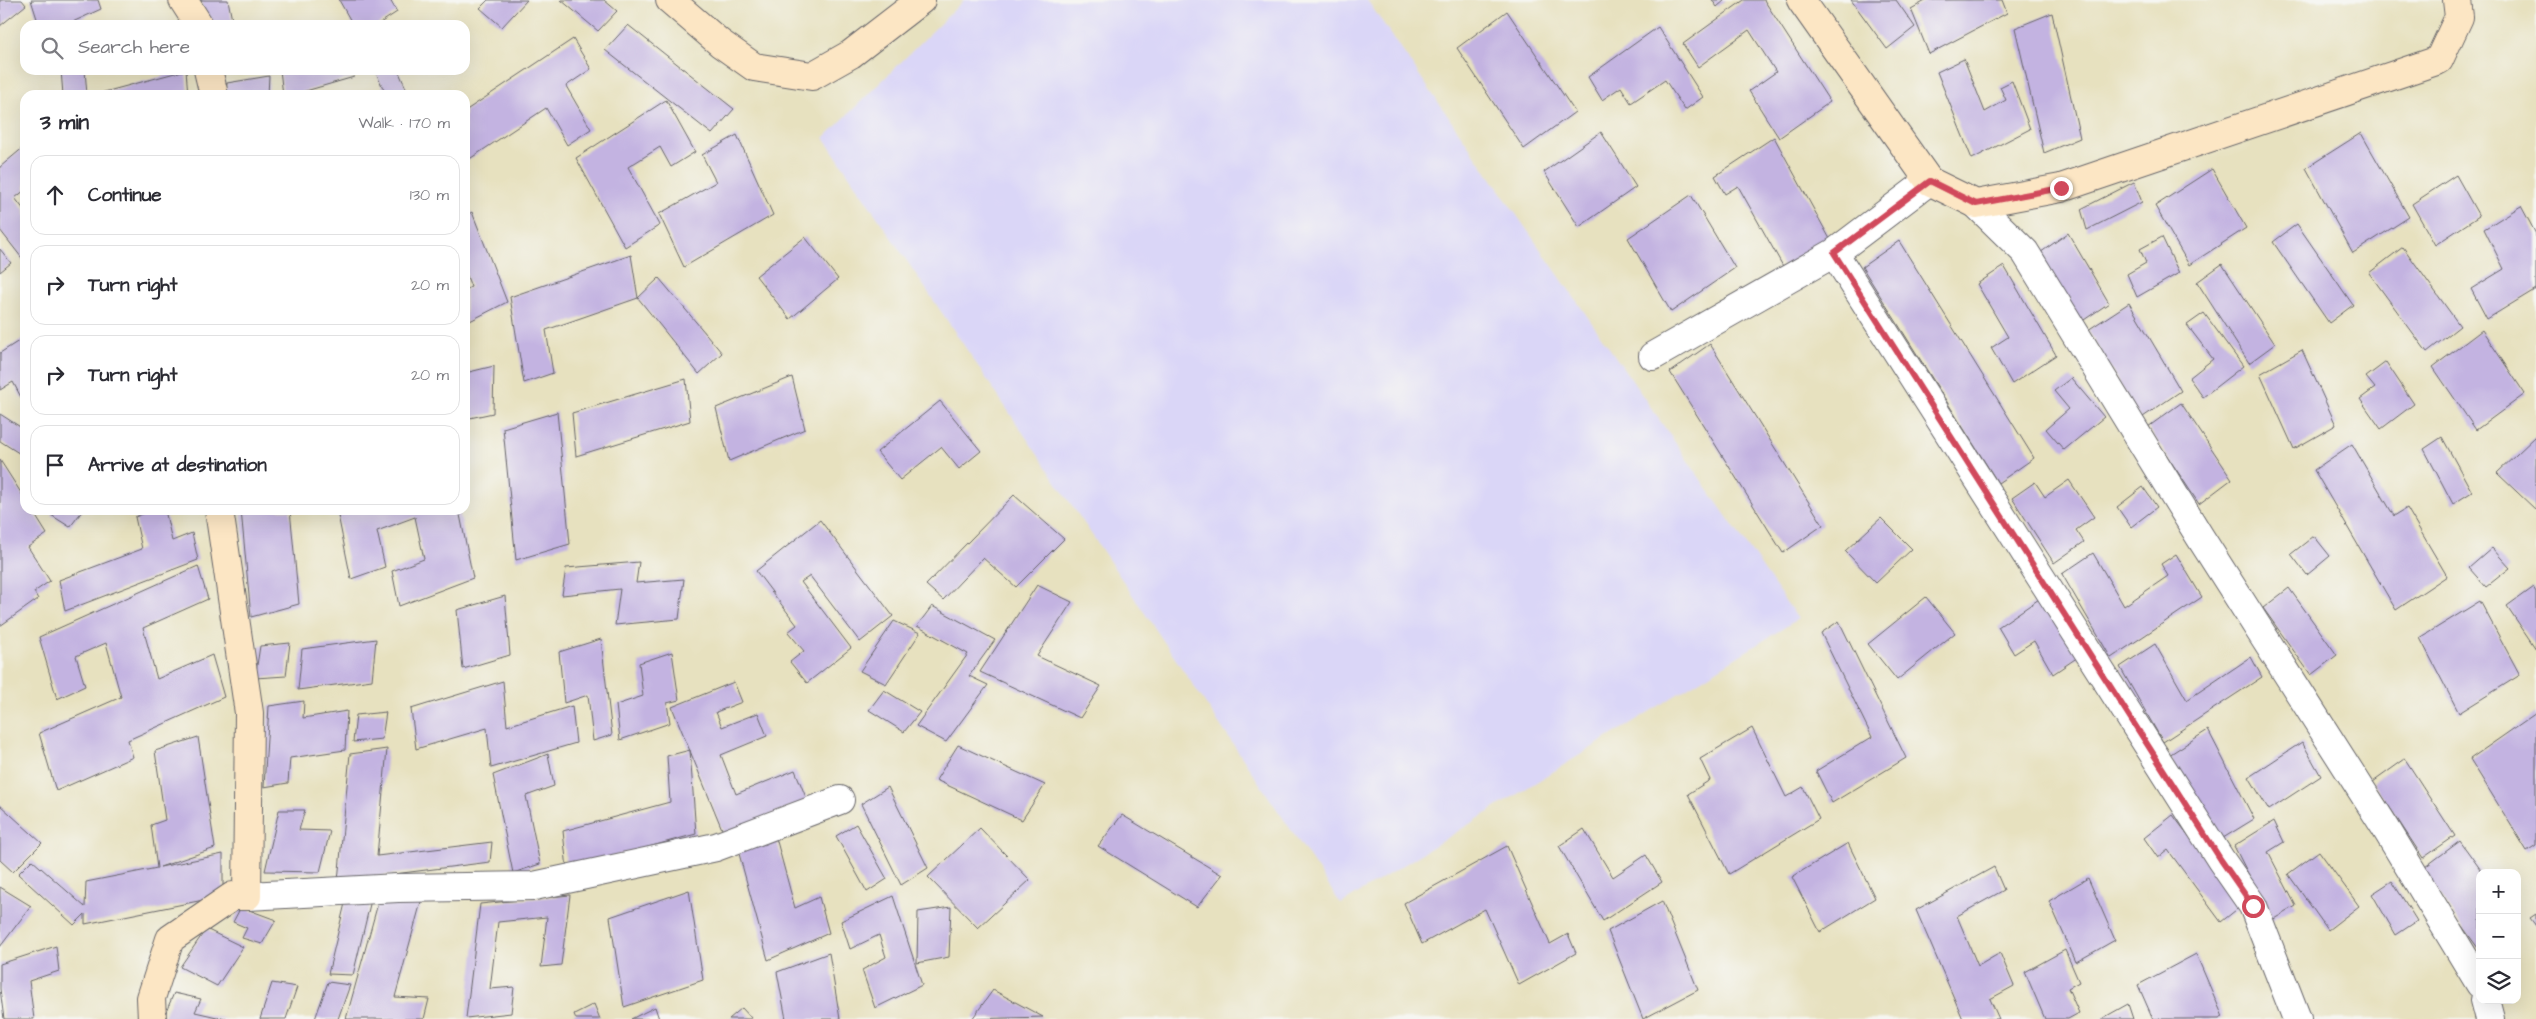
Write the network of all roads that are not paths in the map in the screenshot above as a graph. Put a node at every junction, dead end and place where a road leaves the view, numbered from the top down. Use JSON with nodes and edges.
{"nodes":[{"id":1,"x":183,"y":0,"type":"edge"},
{"id":2,"x":670,"y":0,"type":"edge"},
{"id":3,"x":921,"y":0,"type":"edge"},
{"id":4,"x":1801,"y":0,"type":"edge"},
{"id":5,"x":2457,"y":0,"type":"edge"},
{"id":6,"x":196,"y":20,"type":"edge"},
{"id":7,"x":209,"y":75,"type":"edge"},
{"id":8,"x":213,"y":90,"type":"edge"},
{"id":9,"x":1930,"y":181,"type":"junction"},
{"id":10,"x":1976,"y":204,"type":"junction"},
{"id":11,"x":1834,"y":253,"type":"junction"},
{"id":12,"x":1653,"y":356,"type":"dead end"},
{"id":13,"x":220,"y":515,"type":"edge"},
{"id":14,"x":840,"y":800,"type":"dead end"},
{"id":15,"x":247,"y":896,"type":"junction"},
{"id":16,"x":2476,"y":977,"type":"edge"},
{"id":17,"x":2486,"y":1004,"type":"edge"},
{"id":18,"x":152,"y":1019,"type":"edge"},
{"id":19,"x":2297,"y":1019,"type":"edge"},
{"id":20,"x":2490,"y":1019,"type":"edge"}],
"edges":[{"from":1,"to":6,"type":"street"},
{"from":2,"to":3,"type":"street"},
{"from":4,"to":9,"type":"street"},
{"from":5,"to":10,"type":"street"},
{"from":7,"to":8,"type":"street"},
{"from":9,"to":10,"type":"street"},
{"from":9,"to":11,"type":"street"},
{"from":10,"to":16,"type":"street"},
{"from":11,"to":12,"type":"street"},
{"from":11,"to":19,"type":"street"},
{"from":13,"to":15,"type":"street"},
{"from":14,"to":15,"type":"street"},
{"from":15,"to":18,"type":"street"},
{"from":17,"to":20,"type":"street"}]}
